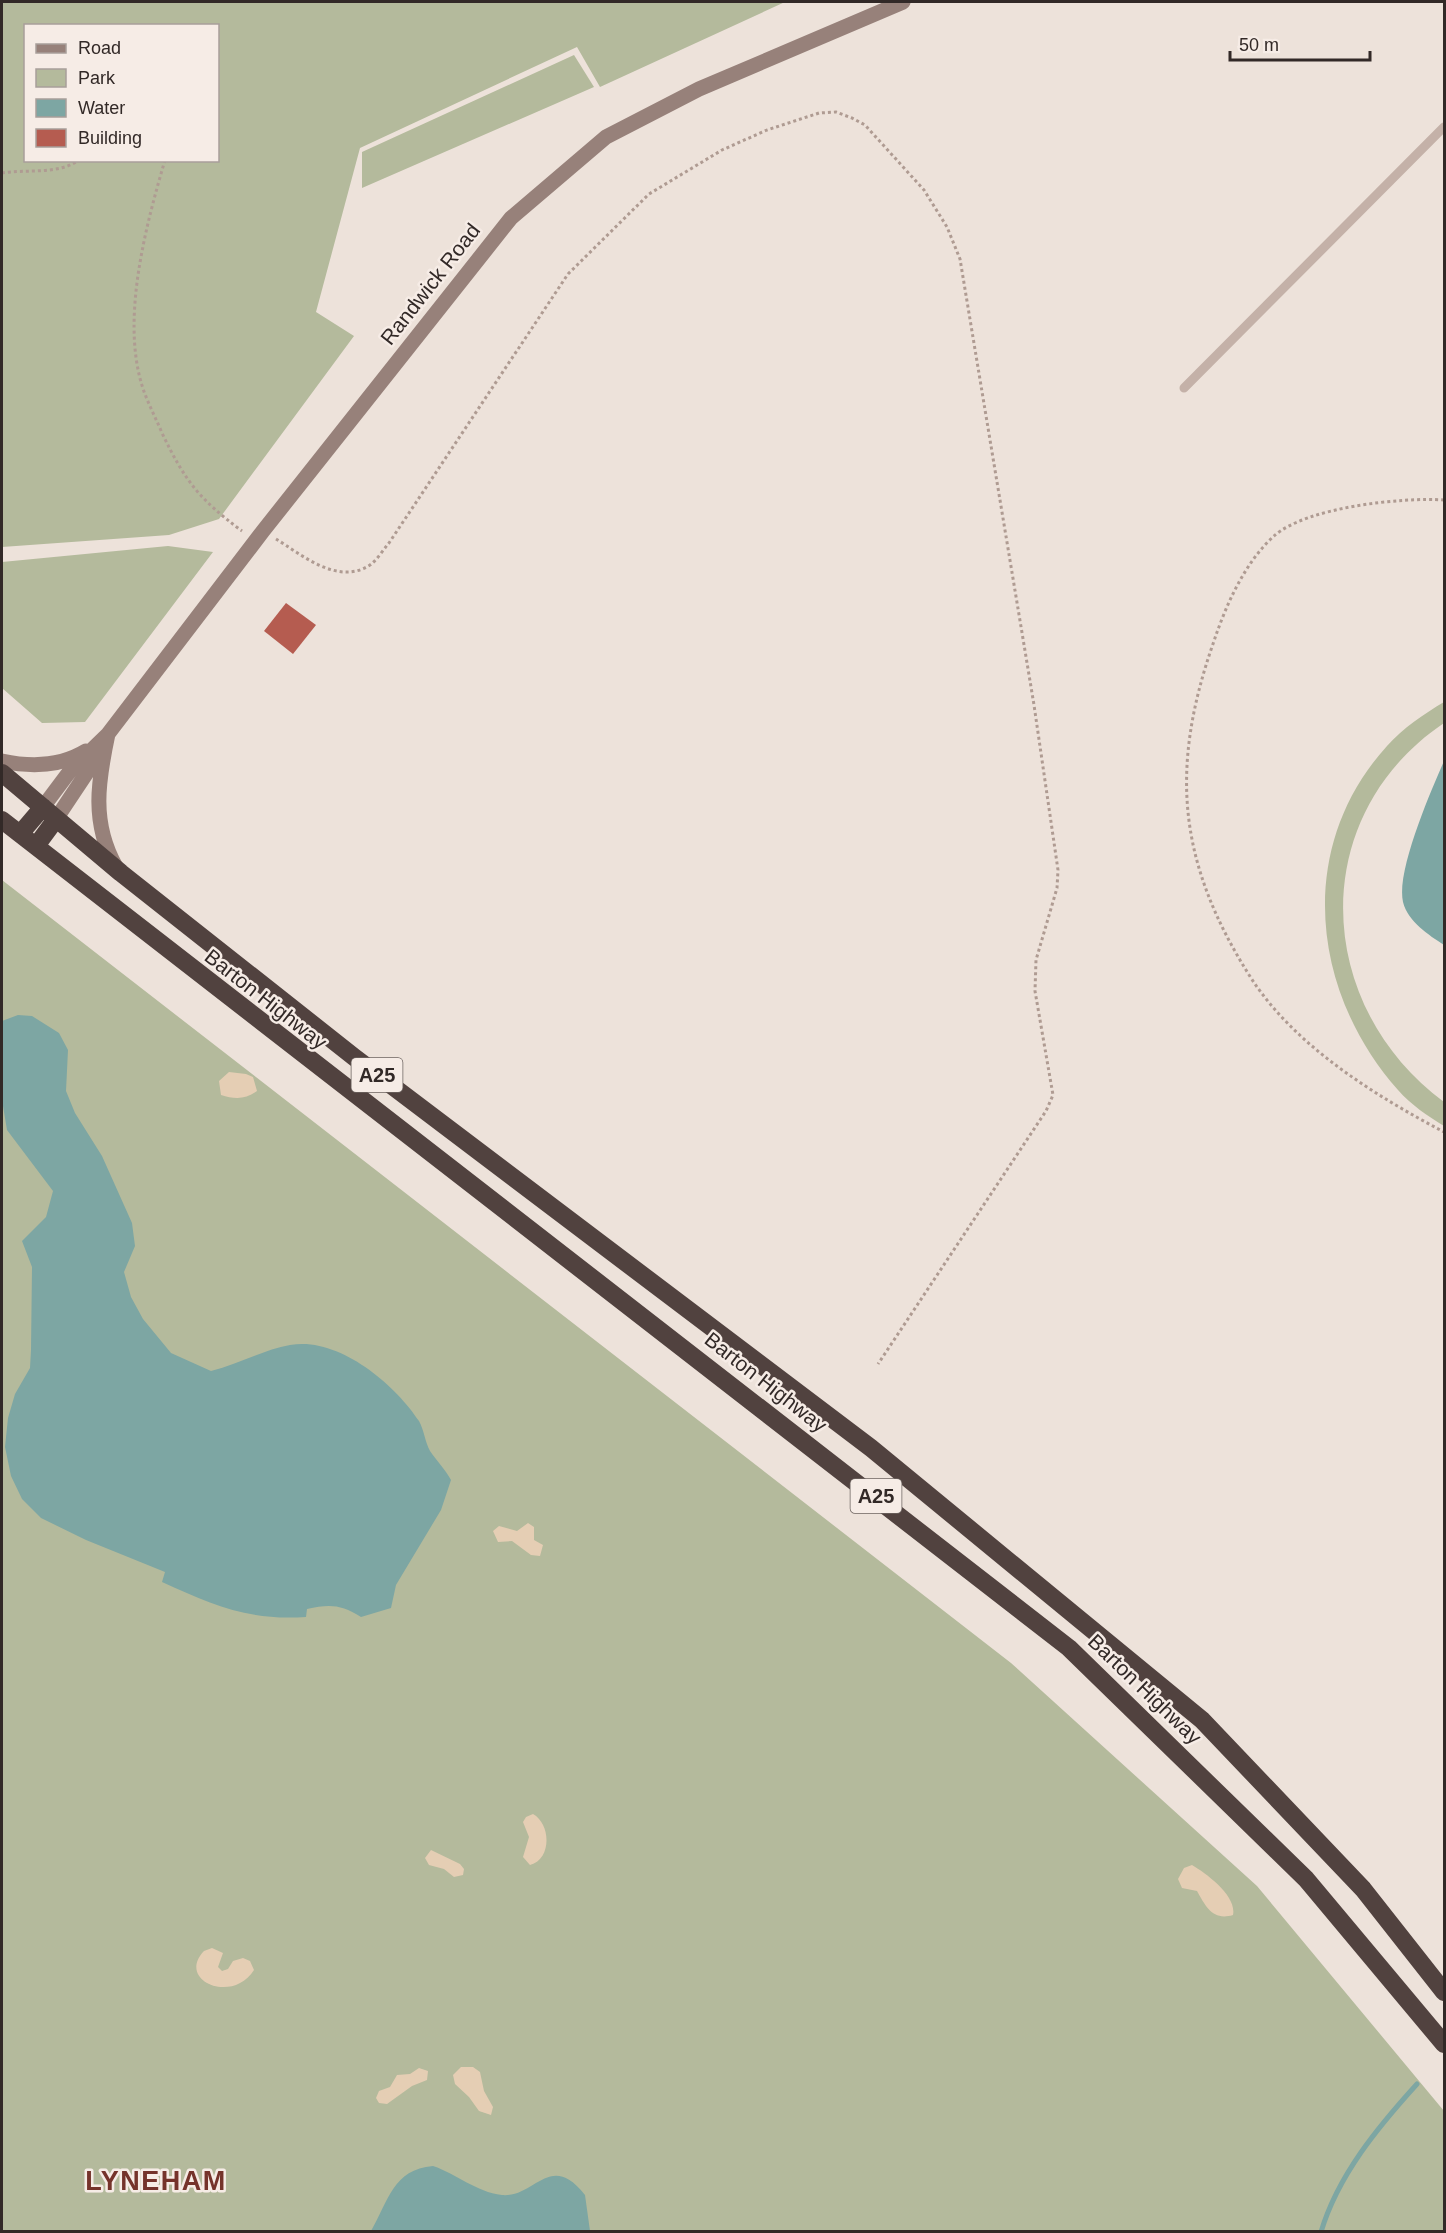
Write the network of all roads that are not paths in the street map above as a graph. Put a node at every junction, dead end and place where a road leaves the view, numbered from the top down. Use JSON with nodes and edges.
{"nodes":[{"id":1,"x":903,"y":2,"type":"edge"},
{"id":2,"x":1444,"y":126,"type":"edge"},
{"id":3,"x":1184,"y":388,"type":"dead end"},
{"id":4,"x":108,"y":734,"type":"junction"},
{"id":5,"x":2,"y":761,"type":"edge"},
{"id":6,"x":2,"y":773,"type":"edge"},
{"id":7,"x":50,"y":813,"type":"junction"},
{"id":8,"x":2,"y":820,"type":"edge"},
{"id":9,"x":20,"y":834,"type":"junction"},
{"id":10,"x":36,"y":846,"type":"junction"},
{"id":11,"x":116,"y":869,"type":"junction"},
{"id":12,"x":1444,"y":1992,"type":"edge"},
{"id":13,"x":1444,"y":2044,"type":"edge"}],
"edges":[{"from":1,"to":4,"type":"street","name":"Randwick Road"},
{"from":2,"to":3,"type":"lane"},
{"from":4,"to":5,"type":"street"},
{"from":4,"to":7,"type":"street","name":"Randwick Road"},
{"from":4,"to":11,"type":"street"},
{"from":6,"to":7,"type":"highway","name":"Barton Highway","number":"A25"},
{"from":7,"to":9,"type":"highway","name":"Randwick Road"},
{"from":7,"to":10,"type":"highway","name":"Randwick Road"},
{"from":7,"to":11,"type":"highway","name":"Barton Highway","number":"A25"},
{"from":8,"to":9,"type":"highway","name":"Barton Highway","number":"A25"},
{"from":9,"to":10,"type":"highway","name":"Barton Highway","number":"A25"},
{"from":10,"to":13,"type":"highway","name":"Barton Highway","number":"A25"},
{"from":11,"to":12,"type":"highway","name":"Barton Highway","number":"A25"}]}
